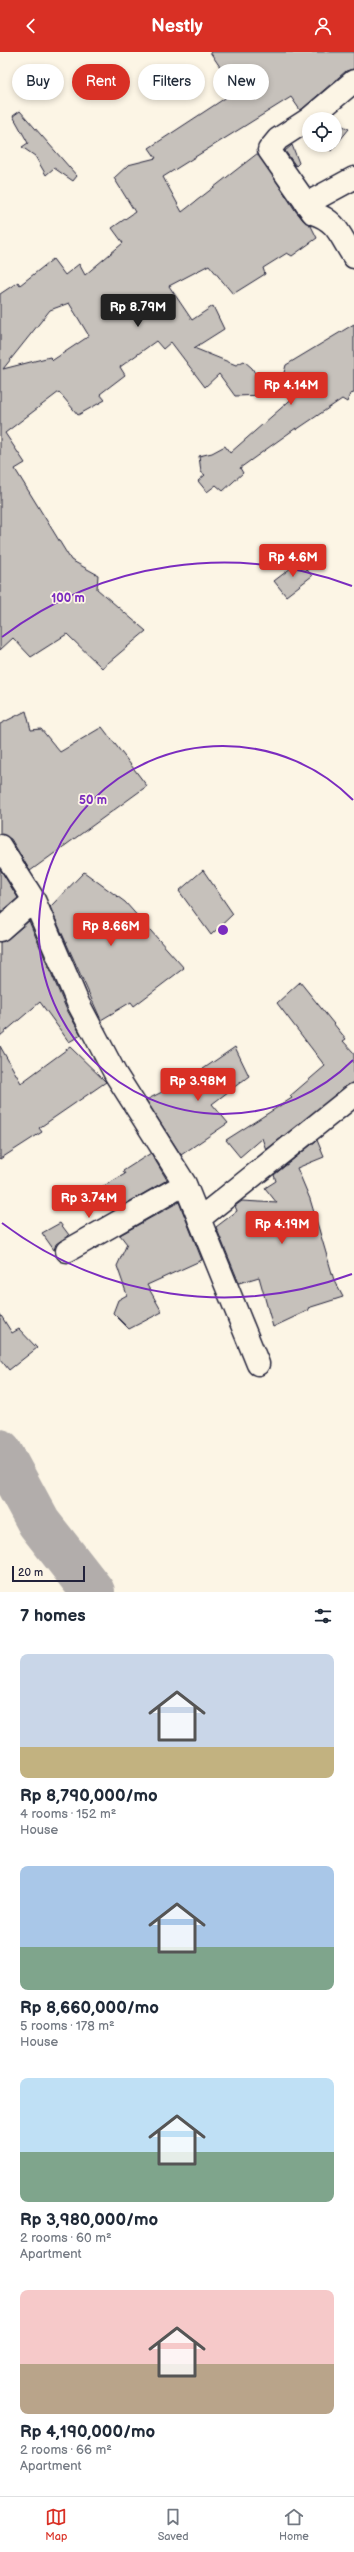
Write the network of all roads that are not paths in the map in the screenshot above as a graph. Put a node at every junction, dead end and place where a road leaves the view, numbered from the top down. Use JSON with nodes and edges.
{"nodes":[{"id":1,"x":354,"y":81,"type":"edge"},
{"id":2,"x":317,"y":112,"type":"edge"},
{"id":3,"x":302,"y":124,"type":"edge"},
{"id":4,"x":354,"y":178,"type":"edge"},
{"id":5,"x":306,"y":204,"type":"junction"},
{"id":6,"x":354,"y":257,"type":"edge"},
{"id":7,"x":0,"y":846,"type":"edge"},
{"id":8,"x":34,"y":900,"type":"junction"},
{"id":9,"x":0,"y":930,"type":"edge"},
{"id":10,"x":354,"y":1095,"type":"edge"},
{"id":11,"x":185,"y":1184,"type":"junction"},
{"id":12,"x":199,"y":1219,"type":"junction"},
{"id":13,"x":67,"y":1251,"type":"dead end"},
{"id":14,"x":258,"y":1364,"type":"dead end"}],
"edges":[{"from":1,"to":2,"type":"street"},
{"from":3,"to":5,"type":"street"},
{"from":4,"to":5,"type":"street"},
{"from":5,"to":6,"type":"street"},
{"from":7,"to":8,"type":"street"},
{"from":8,"to":9,"type":"street"},
{"from":8,"to":11,"type":"street"},
{"from":10,"to":12,"type":"street"},
{"from":11,"to":12,"type":"street"},
{"from":11,"to":13,"type":"street"},
{"from":12,"to":14,"type":"street"}]}
